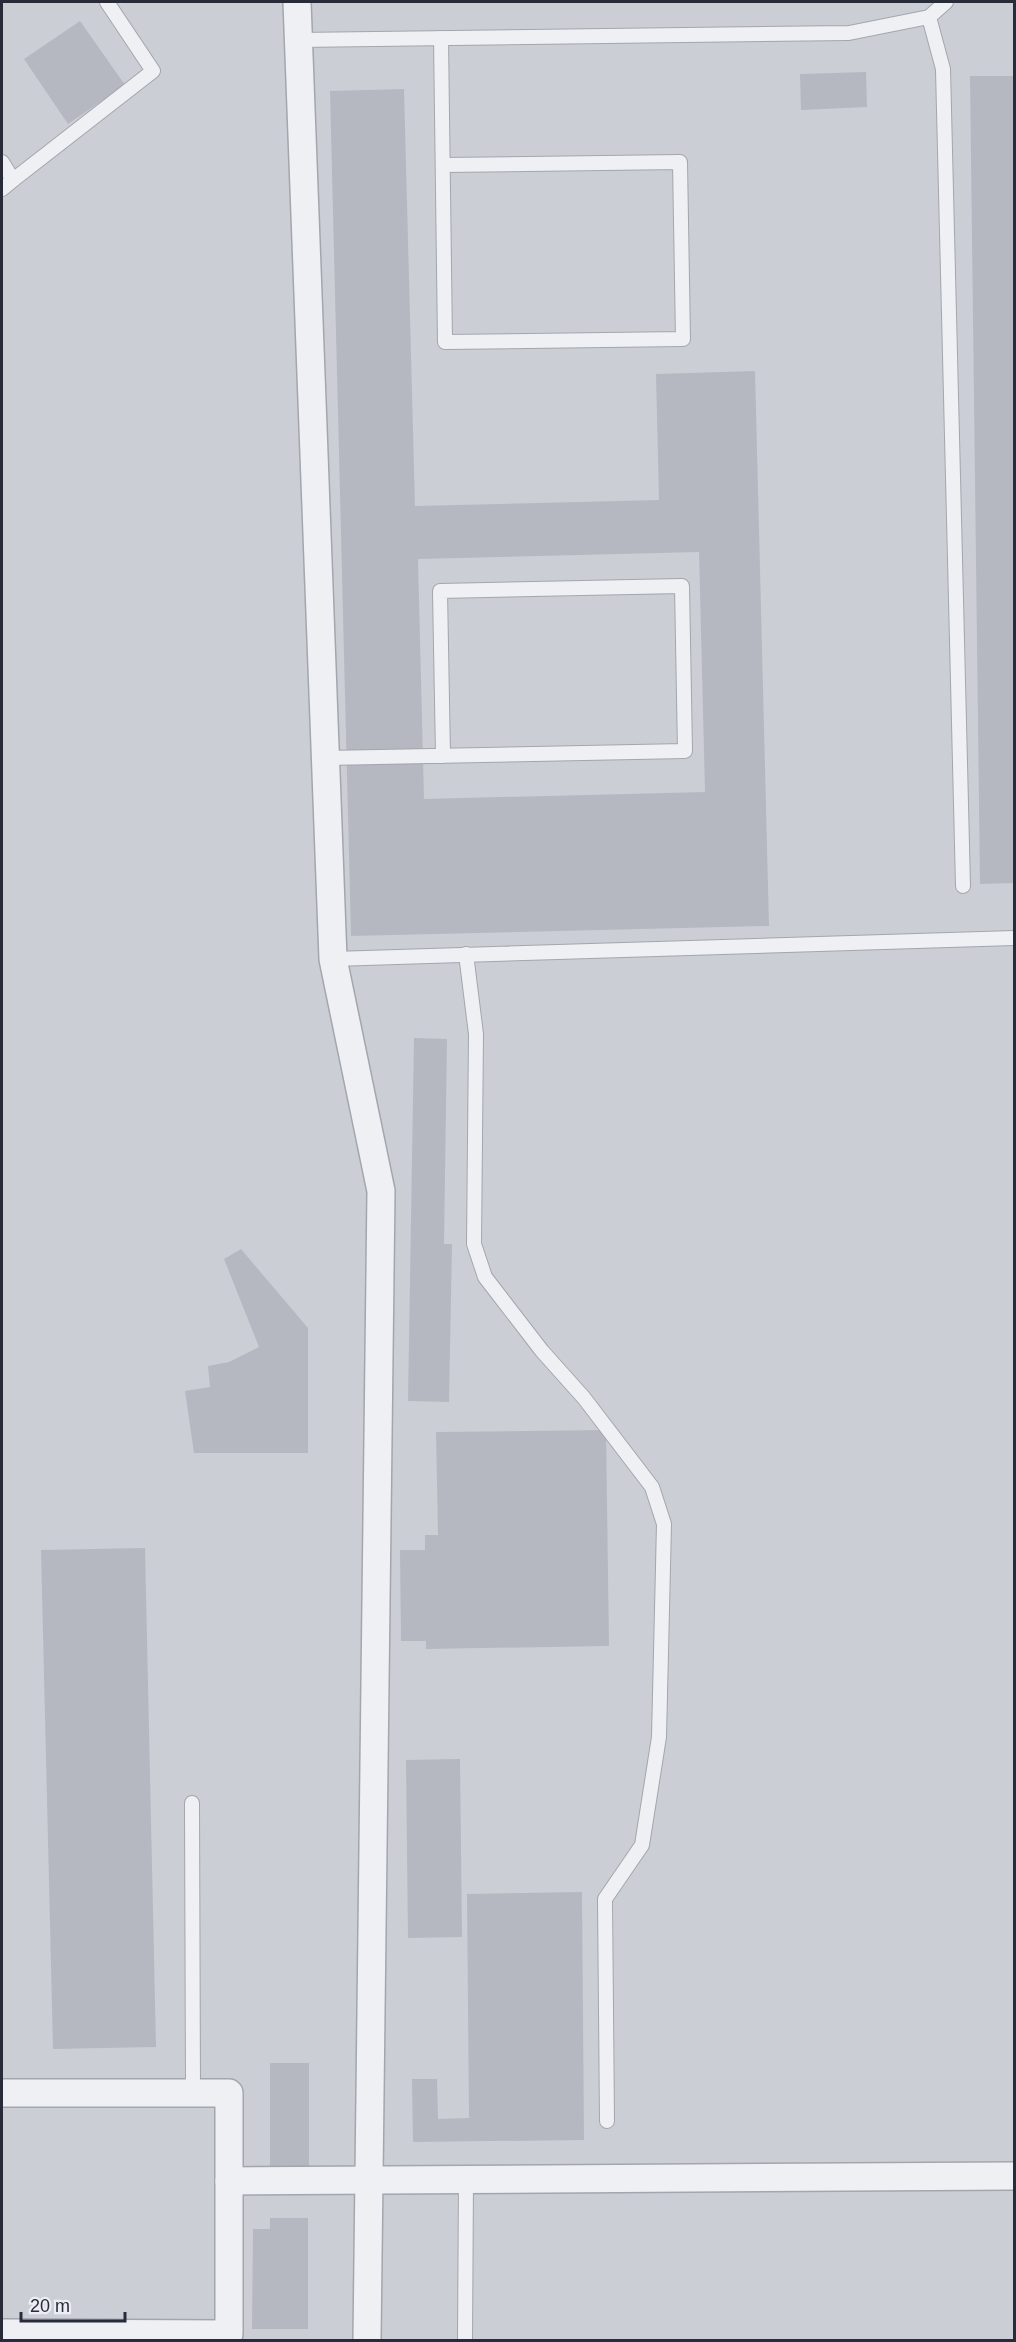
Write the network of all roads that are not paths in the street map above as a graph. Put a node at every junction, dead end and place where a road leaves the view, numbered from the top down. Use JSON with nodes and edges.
{"nodes":[{"id":1,"x":107,"y":2,"type":"edge"},
{"id":2,"x":297,"y":2,"type":"edge"},
{"id":3,"x":946,"y":2,"type":"edge"},
{"id":4,"x":929,"y":17,"type":"junction"},
{"id":5,"x":441,"y":38,"type":"junction"},
{"id":6,"x":298,"y":40,"type":"junction"},
{"id":7,"x":2,"y":162,"type":"edge"},
{"id":8,"x":443,"y":165,"type":"junction"},
{"id":9,"x":13,"y":180,"type":"junction"},
{"id":10,"x":2,"y":189,"type":"edge"},
{"id":11,"x":443,"y":756,"type":"junction"},
{"id":12,"x":326,"y":758,"type":"junction"},
{"id":13,"x":963,"y":886,"type":"dead end"},
{"id":14,"x":1014,"y":939,"type":"edge"},
{"id":15,"x":466,"y":954,"type":"junction"},
{"id":16,"x":333,"y":958,"type":"junction"},
{"id":17,"x":192,"y":1803,"type":"dead end"},
{"id":18,"x":2,"y":2093,"type":"edge"},
{"id":19,"x":193,"y":2093,"type":"junction"},
{"id":20,"x":607,"y":2121,"type":"dead end"},
{"id":21,"x":1014,"y":2176,"type":"edge"},
{"id":22,"x":229,"y":2181,"type":"junction"},
{"id":23,"x":369,"y":2181,"type":"junction"},
{"id":24,"x":466,"y":2181,"type":"junction"},
{"id":25,"x":4,"y":2336,"type":"edge"},
{"id":26,"x":368,"y":2340,"type":"edge"},
{"id":27,"x":465,"y":2340,"type":"edge"}],
"edges":[{"from":1,"to":9,"type":"lane"},
{"from":2,"to":6,"type":"street"},
{"from":3,"to":4,"type":"lane"},
{"from":4,"to":5,"type":"lane"},
{"from":4,"to":13,"type":"lane"},
{"from":5,"to":6,"type":"lane"},
{"from":5,"to":8,"type":"lane"},
{"from":6,"to":12,"type":"street"},
{"from":7,"to":9,"type":"lane"},
{"from":8,"to":8,"type":"lane"},
{"from":9,"to":10,"type":"lane"},
{"from":11,"to":11,"type":"lane"},
{"from":11,"to":12,"type":"lane"},
{"from":12,"to":16,"type":"street"},
{"from":14,"to":15,"type":"lane"},
{"from":15,"to":16,"type":"lane"},
{"from":15,"to":20,"type":"lane"},
{"from":16,"to":23,"type":"street"},
{"from":17,"to":19,"type":"lane"},
{"from":18,"to":19,"type":"street"},
{"from":19,"to":22,"type":"street"},
{"from":21,"to":24,"type":"street"},
{"from":22,"to":23,"type":"street"},
{"from":22,"to":25,"type":"street"},
{"from":23,"to":24,"type":"street"},
{"from":23,"to":26,"type":"street"},
{"from":24,"to":27,"type":"lane"}]}
